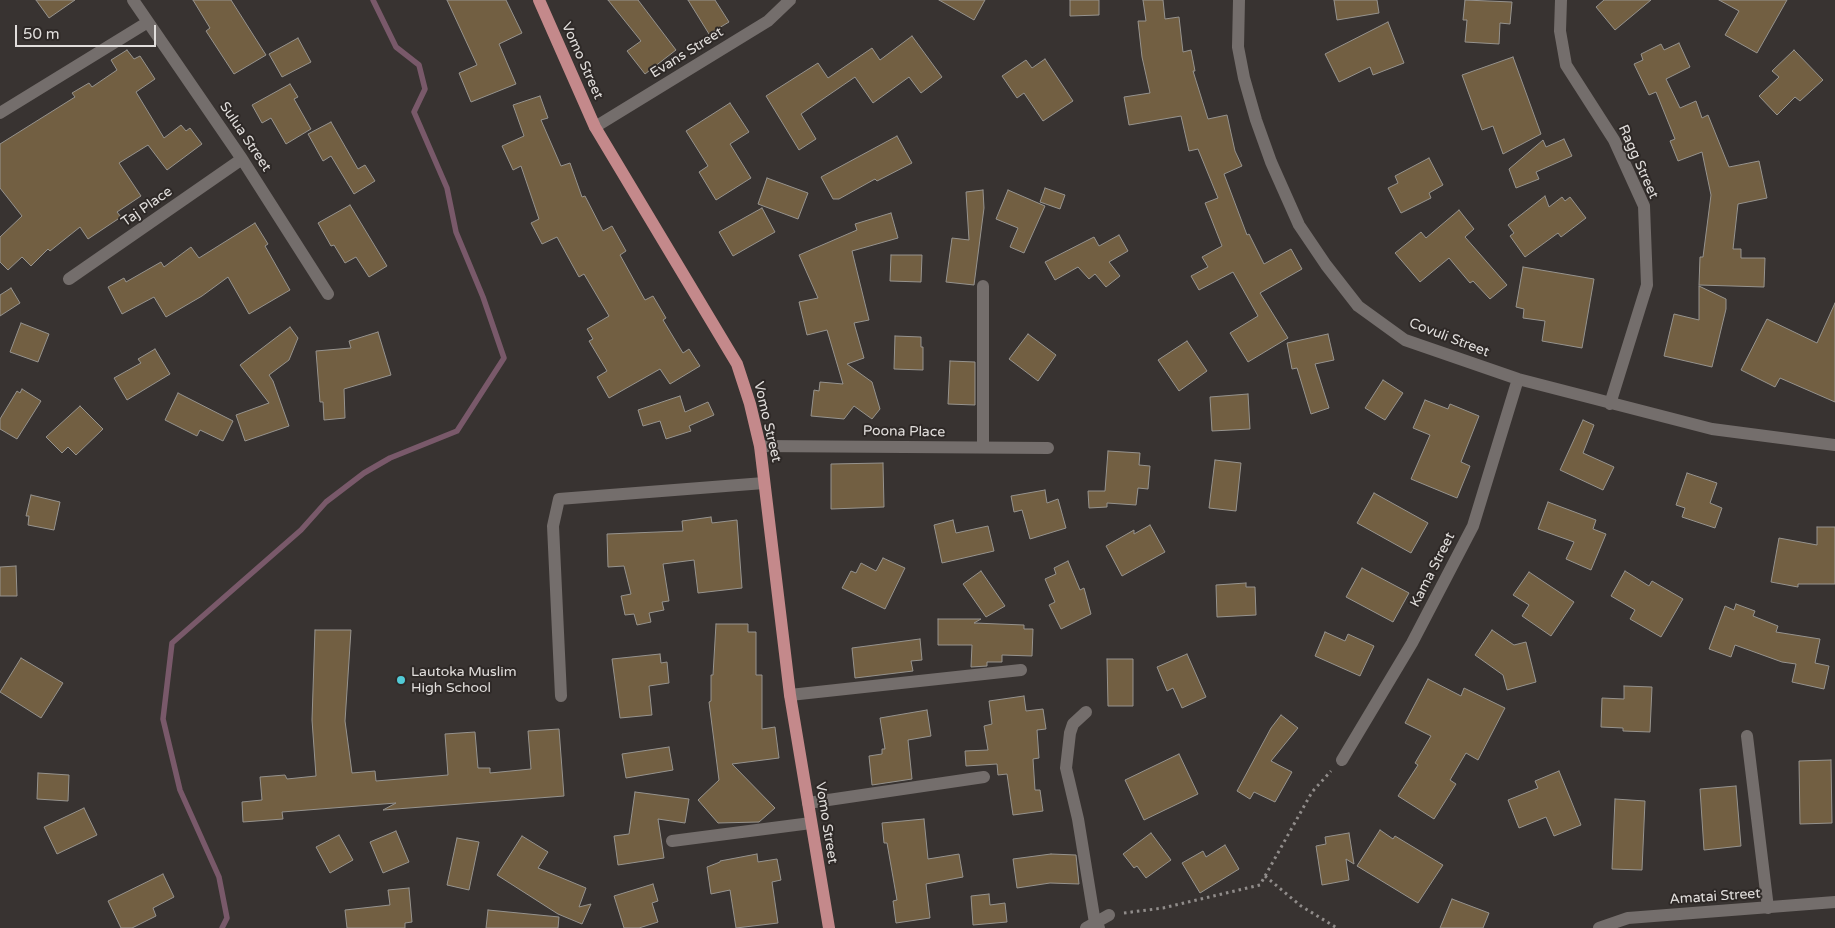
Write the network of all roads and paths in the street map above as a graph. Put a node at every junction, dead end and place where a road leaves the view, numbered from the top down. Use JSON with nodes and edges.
{"nodes":[{"id":1,"x":133,"y":0,"type":"edge"},
{"id":2,"x":539,"y":0,"type":"edge"},
{"id":3,"x":790,"y":0,"type":"edge"},
{"id":4,"x":1239,"y":0,"type":"edge"},
{"id":5,"x":1561,"y":0,"type":"edge"},
{"id":6,"x":148,"y":22,"type":"junction"},
{"id":7,"x":0,"y":113,"type":"edge"},
{"id":8,"x":595,"y":127,"type":"junction"},
{"id":9,"x":242,"y":159,"type":"junction"},
{"id":10,"x":69,"y":279,"type":"dead end"},
{"id":11,"x":983,"y":286,"type":"dead end"},
{"id":12,"x":328,"y":294,"type":"dead end"},
{"id":13,"x":1518,"y":379,"type":"junction"},
{"id":14,"x":1610,"y":404,"type":"junction"},
{"id":15,"x":1835,"y":444,"type":"edge"},
{"id":16,"x":760,"y":446,"type":"junction"},
{"id":17,"x":983,"y":448,"type":"junction"},
{"id":18,"x":1048,"y":448,"type":"dead end"},
{"id":19,"x":764,"y":483,"type":"junction"},
{"id":20,"x":1021,"y":670,"type":"dead end"},
{"id":21,"x":790,"y":695,"type":"junction"},
{"id":22,"x":561,"y":696,"type":"dead end"},
{"id":23,"x":1086,"y":712,"type":"dead end"},
{"id":24,"x":1747,"y":736,"type":"dead end"},
{"id":25,"x":1342,"y":760,"type":"joint"},
{"id":26,"x":984,"y":777,"type":"dead end"},
{"id":27,"x":808,"y":803,"type":"junction"},
{"id":28,"x":811,"y":823,"type":"junction"},
{"id":29,"x":672,"y":841,"type":"dead end"},
{"id":30,"x":1265,"y":876,"type":"junction"},
{"id":31,"x":1835,"y":902,"type":"edge"},
{"id":32,"x":1768,"y":908,"type":"junction"},
{"id":33,"x":1108,"y":915,"type":"joint"},
{"id":34,"x":1093,"y":926,"type":"edge"},
{"id":35,"x":829,"y":928,"type":"edge"},
{"id":36,"x":1337,"y":928,"type":"edge"},
{"id":37,"x":1599,"y":928,"type":"edge"}],
"edges":[{"from":1,"to":6,"type":"street","name":"Sulua Street"},
{"from":2,"to":8,"type":"main road","name":"Vomo Street"},
{"from":3,"to":8,"type":"street","name":"Evans Street"},
{"from":4,"to":13,"type":"street","name":"Covuli Street"},
{"from":5,"to":14,"type":"street","name":"Ragg Street"},
{"from":6,"to":7,"type":"street"},
{"from":6,"to":9,"type":"street","name":"Sulua Street"},
{"from":8,"to":16,"type":"main road","name":"Vomo Street"},
{"from":9,"to":10,"type":"street","name":"Taj Place"},
{"from":9,"to":12,"type":"street","name":"Sulua Street"},
{"from":11,"to":17,"type":"street"},
{"from":13,"to":14,"type":"street","name":"Covuli Street"},
{"from":13,"to":25,"type":"street","name":"Kama Street"},
{"from":14,"to":15,"type":"street","name":"Covuli Street"},
{"from":16,"to":17,"type":"street","name":"Poona Place"},
{"from":16,"to":19,"type":"main road","name":"Vomo Street"},
{"from":17,"to":18,"type":"street","name":"Poona Place"},
{"from":19,"to":21,"type":"main road","name":"Vomo Street"},
{"from":19,"to":22,"type":"street"},
{"from":20,"to":21,"type":"street"},
{"from":21,"to":27,"type":"main road","name":"Vomo Street"},
{"from":23,"to":34,"type":"street"},
{"from":24,"to":32,"type":"street"},
{"from":25,"to":30,"type":"path"},
{"from":26,"to":27,"type":"street"},
{"from":27,"to":28,"type":"main road","name":"Vomo Street"},
{"from":28,"to":29,"type":"street"},
{"from":28,"to":35,"type":"main road","name":"Vomo Street"},
{"from":30,"to":33,"type":"path"},
{"from":30,"to":36,"type":"path"},
{"from":31,"to":32,"type":"street","name":"Amatai Street"},
{"from":32,"to":37,"type":"street","name":"Amatai Street"},
{"from":33,"to":34,"type":"street"}]}
